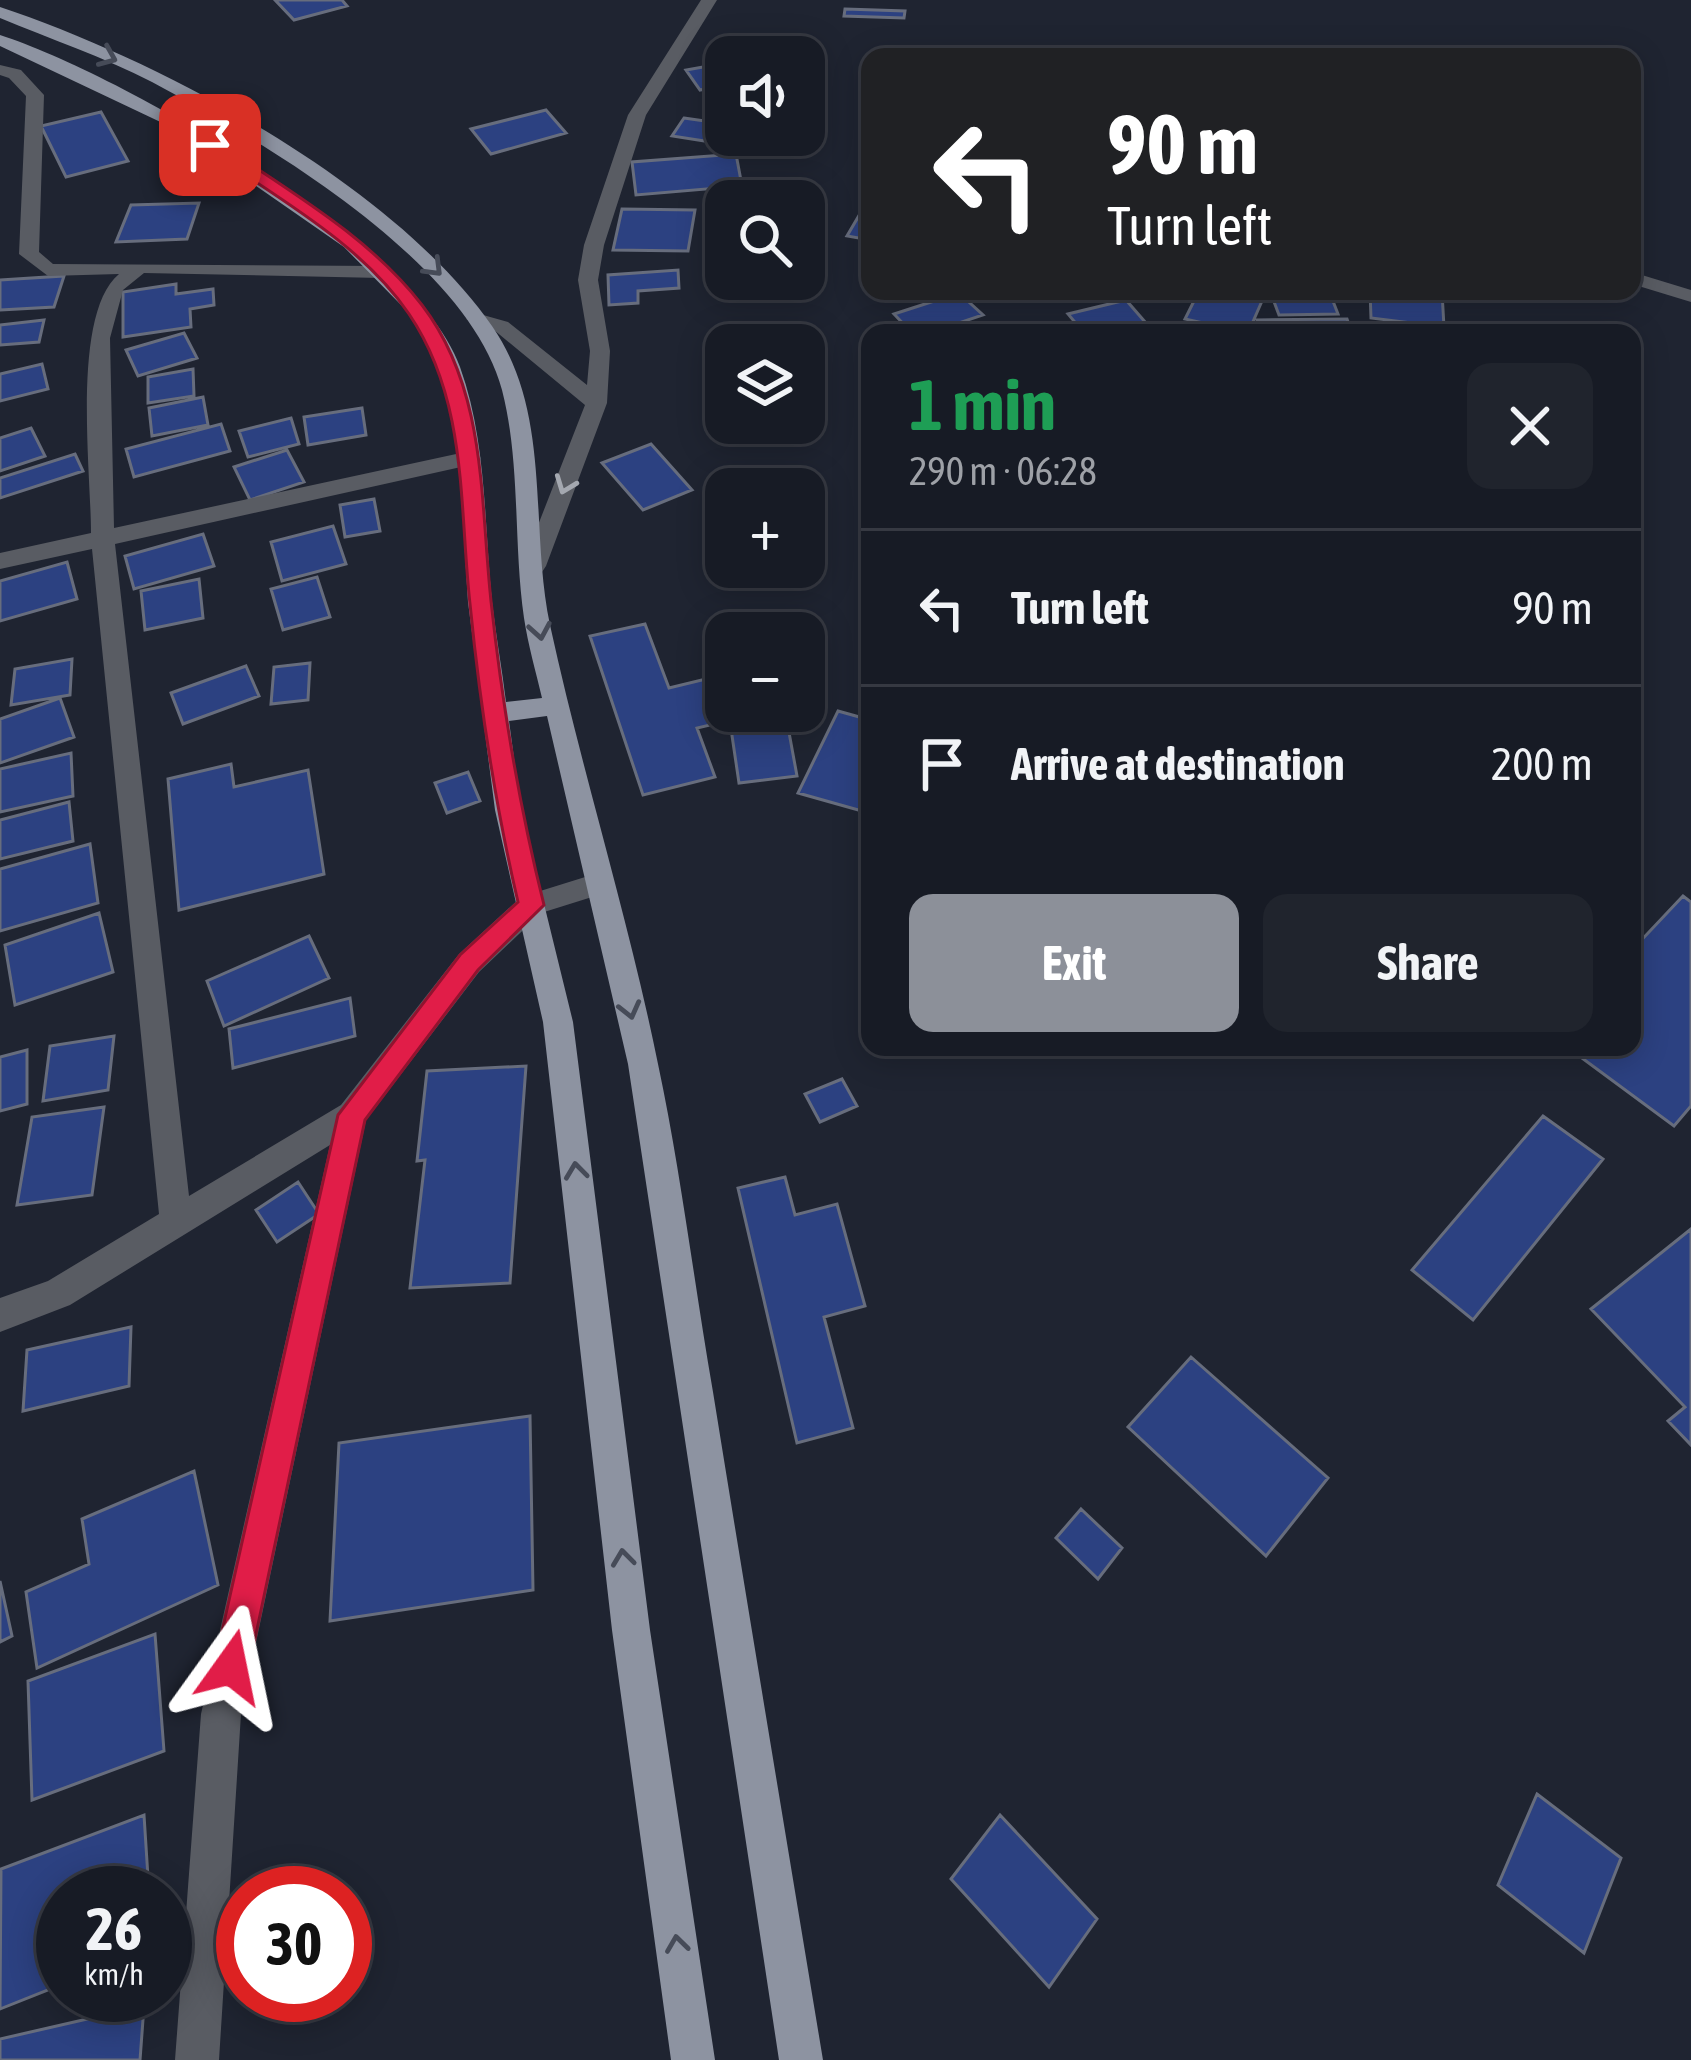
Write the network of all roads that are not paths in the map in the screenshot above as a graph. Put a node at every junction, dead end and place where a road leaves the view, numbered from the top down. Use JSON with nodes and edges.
{"nodes":[{"id":1,"x":709,"y":0,"type":"edge"},
{"id":2,"x":0,"y":12,"type":"edge"},
{"id":3,"x":0,"y":40,"type":"edge"},
{"id":4,"x":0,"y":70,"type":"edge"},
{"id":5,"x":139,"y":267,"type":"junction"},
{"id":6,"x":380,"y":272,"type":"junction"},
{"id":7,"x":1641,"y":281,"type":"edge"},
{"id":8,"x":1691,"y":296,"type":"edge"},
{"id":9,"x":476,"y":319,"type":"junction"},
{"id":10,"x":596,"y":403,"type":"junction"},
{"id":11,"x":470,"y":458,"type":"junction"},
{"id":12,"x":103,"y":542,"type":"junction"},
{"id":13,"x":0,"y":561,"type":"edge"},
{"id":14,"x":534,"y":566,"type":"junction"},
{"id":15,"x":555,"y":706,"type":"junction"},
{"id":16,"x":495,"y":713,"type":"junction"},
{"id":17,"x":598,"y":884,"type":"junction"},
{"id":18,"x":531,"y":905,"type":"junction"},
{"id":19,"x":352,"y":1115,"type":"junction"},
{"id":20,"x":176,"y":1224,"type":"junction"},
{"id":21,"x":0,"y":1315,"type":"edge"},
{"id":22,"x":197,"y":2060,"type":"edge"},
{"id":23,"x":693,"y":2060,"type":"edge"},
{"id":24,"x":801,"y":2060,"type":"edge"}],
"edges":[{"from":1,"to":10,"type":"street"},
{"from":2,"to":9,"type":"main road","one_way":true},
{"from":3,"to":6,"type":"main road"},
{"from":4,"to":5,"type":"street"},
{"from":5,"to":6,"type":"street"},
{"from":5,"to":12,"type":"street"},
{"from":6,"to":11,"type":"main road"},
{"from":7,"to":8,"type":"street"},
{"from":9,"to":10,"type":"street"},
{"from":9,"to":14,"type":"main road"},
{"from":10,"to":14,"type":"street","one_way":true},
{"from":11,"to":12,"type":"street"},
{"from":11,"to":16,"type":"main road"},
{"from":12,"to":13,"type":"street"},
{"from":12,"to":20,"type":"street"},
{"from":14,"to":15,"type":"main road","one_way":true},
{"from":15,"to":16,"type":"main road"},
{"from":15,"to":17,"type":"main road"},
{"from":16,"to":18,"type":"main road"},
{"from":17,"to":18,"type":"street"},
{"from":17,"to":24,"type":"main road","one_way":true},
{"from":18,"to":19,"type":"street"},
{"from":23,"to":18,"type":"main road","one_way":true},
{"from":19,"to":20,"type":"street"},
{"from":19,"to":22,"type":"street"},
{"from":20,"to":21,"type":"street"}]}
